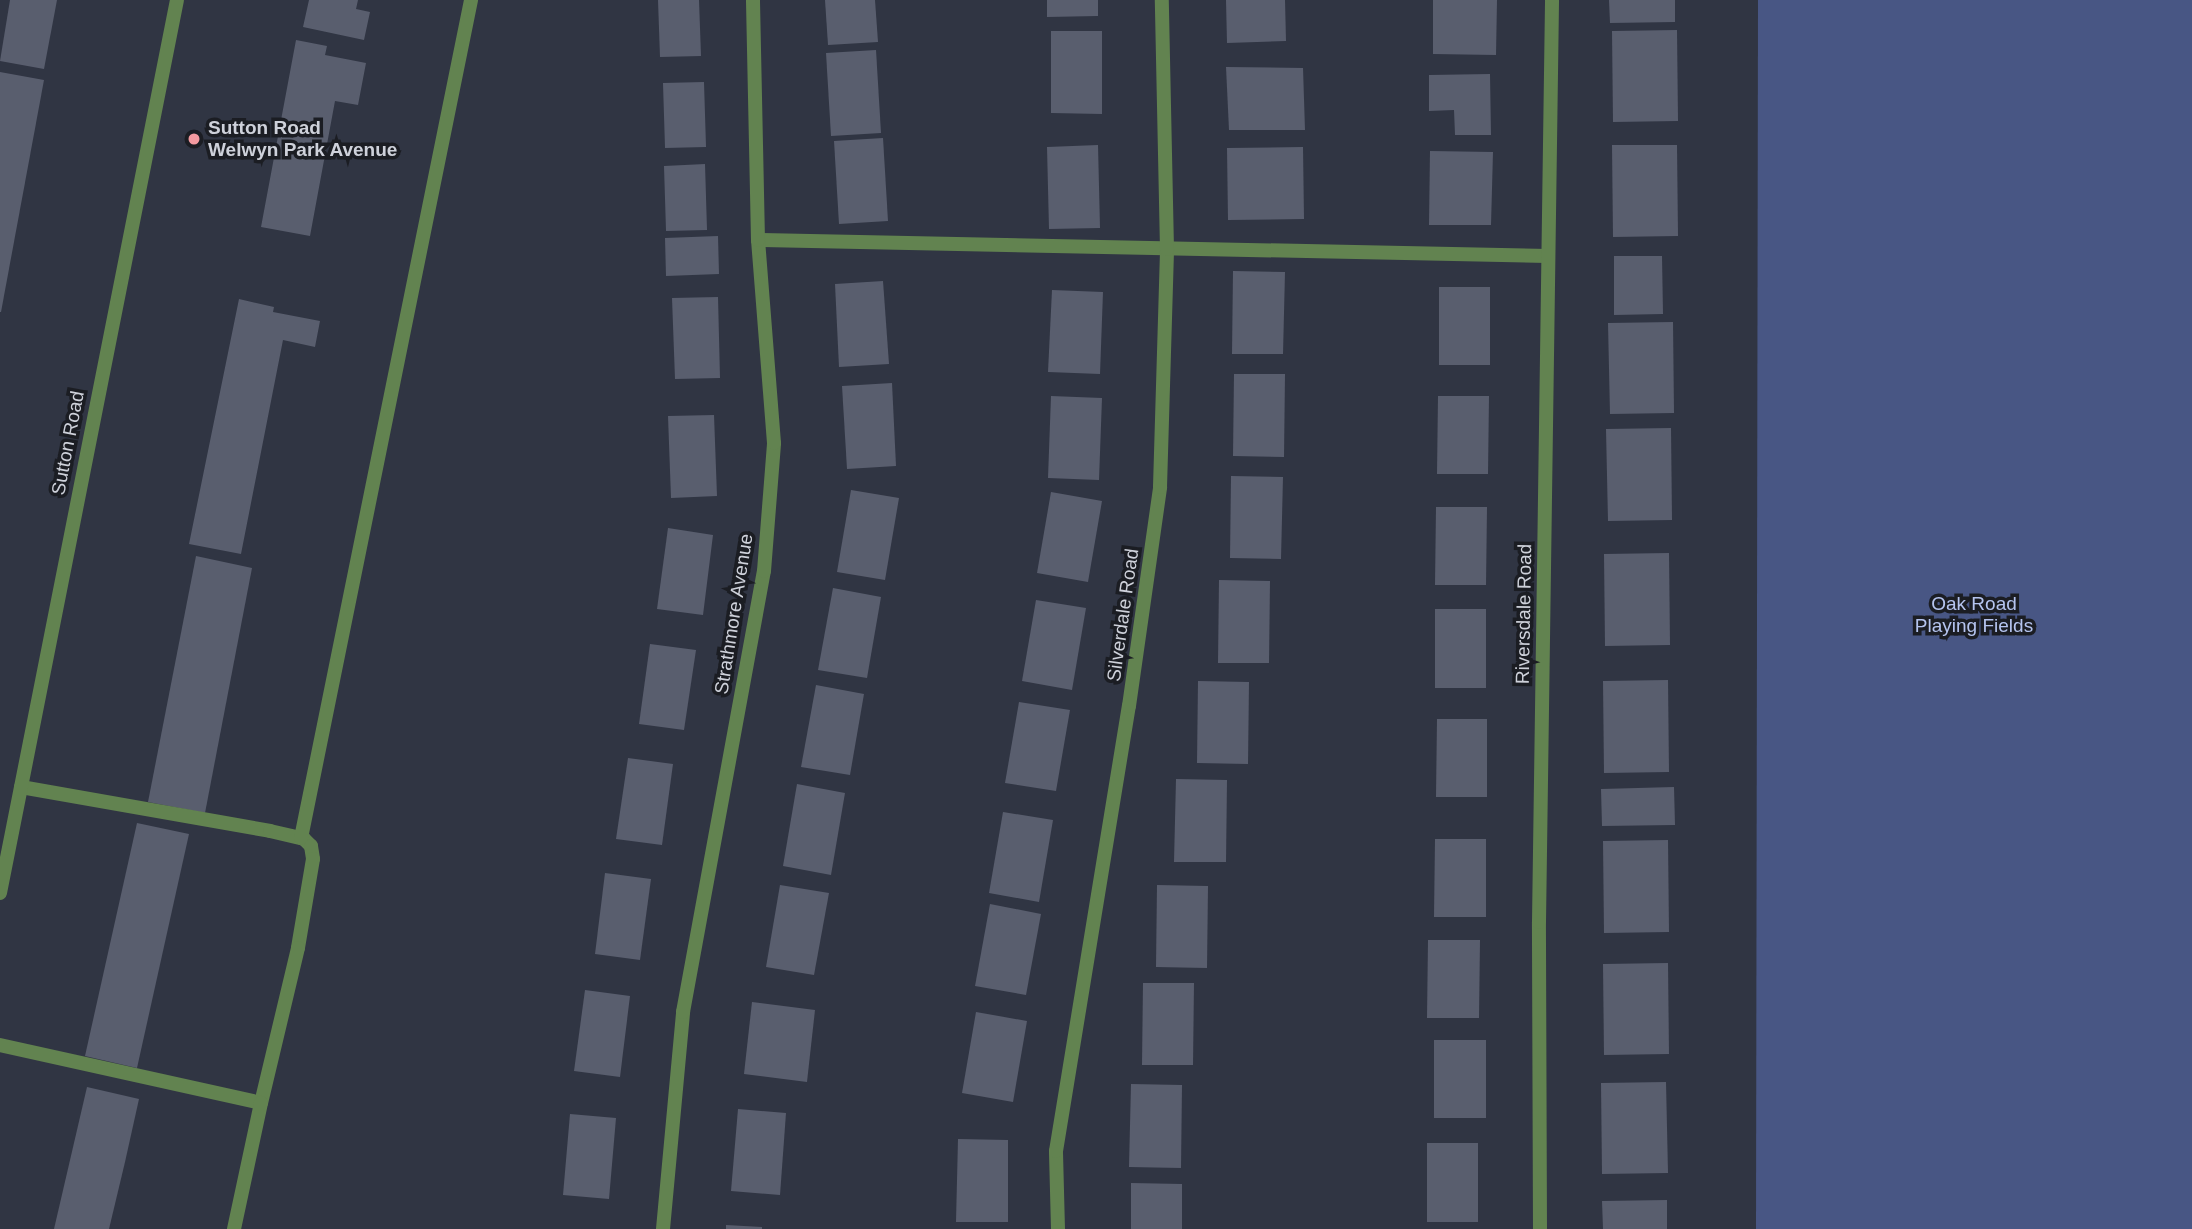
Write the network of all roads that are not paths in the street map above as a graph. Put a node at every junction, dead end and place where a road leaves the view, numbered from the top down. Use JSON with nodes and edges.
{"nodes":[{"id":1,"x":177,"y":0,"type":"edge"},
{"id":2,"x":471,"y":0,"type":"edge"},
{"id":3,"x":753,"y":0,"type":"edge"},
{"id":4,"x":1162,"y":0,"type":"edge"},
{"id":5,"x":1552,"y":0,"type":"edge"},
{"id":6,"x":758,"y":240,"type":"junction"},
{"id":7,"x":1167,"y":249,"type":"junction"},
{"id":8,"x":1548,"y":257,"type":"junction"},
{"id":9,"x":21,"y":788,"type":"junction"},
{"id":10,"x":301,"y":838,"type":"junction"},
{"id":11,"x":0,"y":893,"type":"edge"},
{"id":12,"x":0,"y":1045,"type":"edge"},
{"id":13,"x":261,"y":1104,"type":"junction"},
{"id":14,"x":234,"y":1229,"type":"edge"},
{"id":15,"x":663,"y":1229,"type":"edge"},
{"id":16,"x":1058,"y":1229,"type":"edge"},
{"id":17,"x":1540,"y":1229,"type":"edge"}],
"edges":[{"from":1,"to":9,"type":"street","name":"Sutton Road"},
{"from":2,"to":10,"type":"street"},
{"from":3,"to":6,"type":"street","name":"Strathmore Avenue"},
{"from":4,"to":7,"type":"street","name":"Silverdale Road"},
{"from":5,"to":8,"type":"street","name":"Riversdale Road"},
{"from":6,"to":7,"type":"street"},
{"from":6,"to":15,"type":"street","name":"Strathmore Avenue"},
{"from":7,"to":8,"type":"street"},
{"from":7,"to":16,"type":"street","name":"Silverdale Road"},
{"from":8,"to":17,"type":"street","name":"Riversdale Road"},
{"from":9,"to":10,"type":"street"},
{"from":9,"to":11,"type":"street","name":"Sutton Road"},
{"from":10,"to":13,"type":"street"},
{"from":12,"to":13,"type":"street"},
{"from":13,"to":14,"type":"street"}]}
